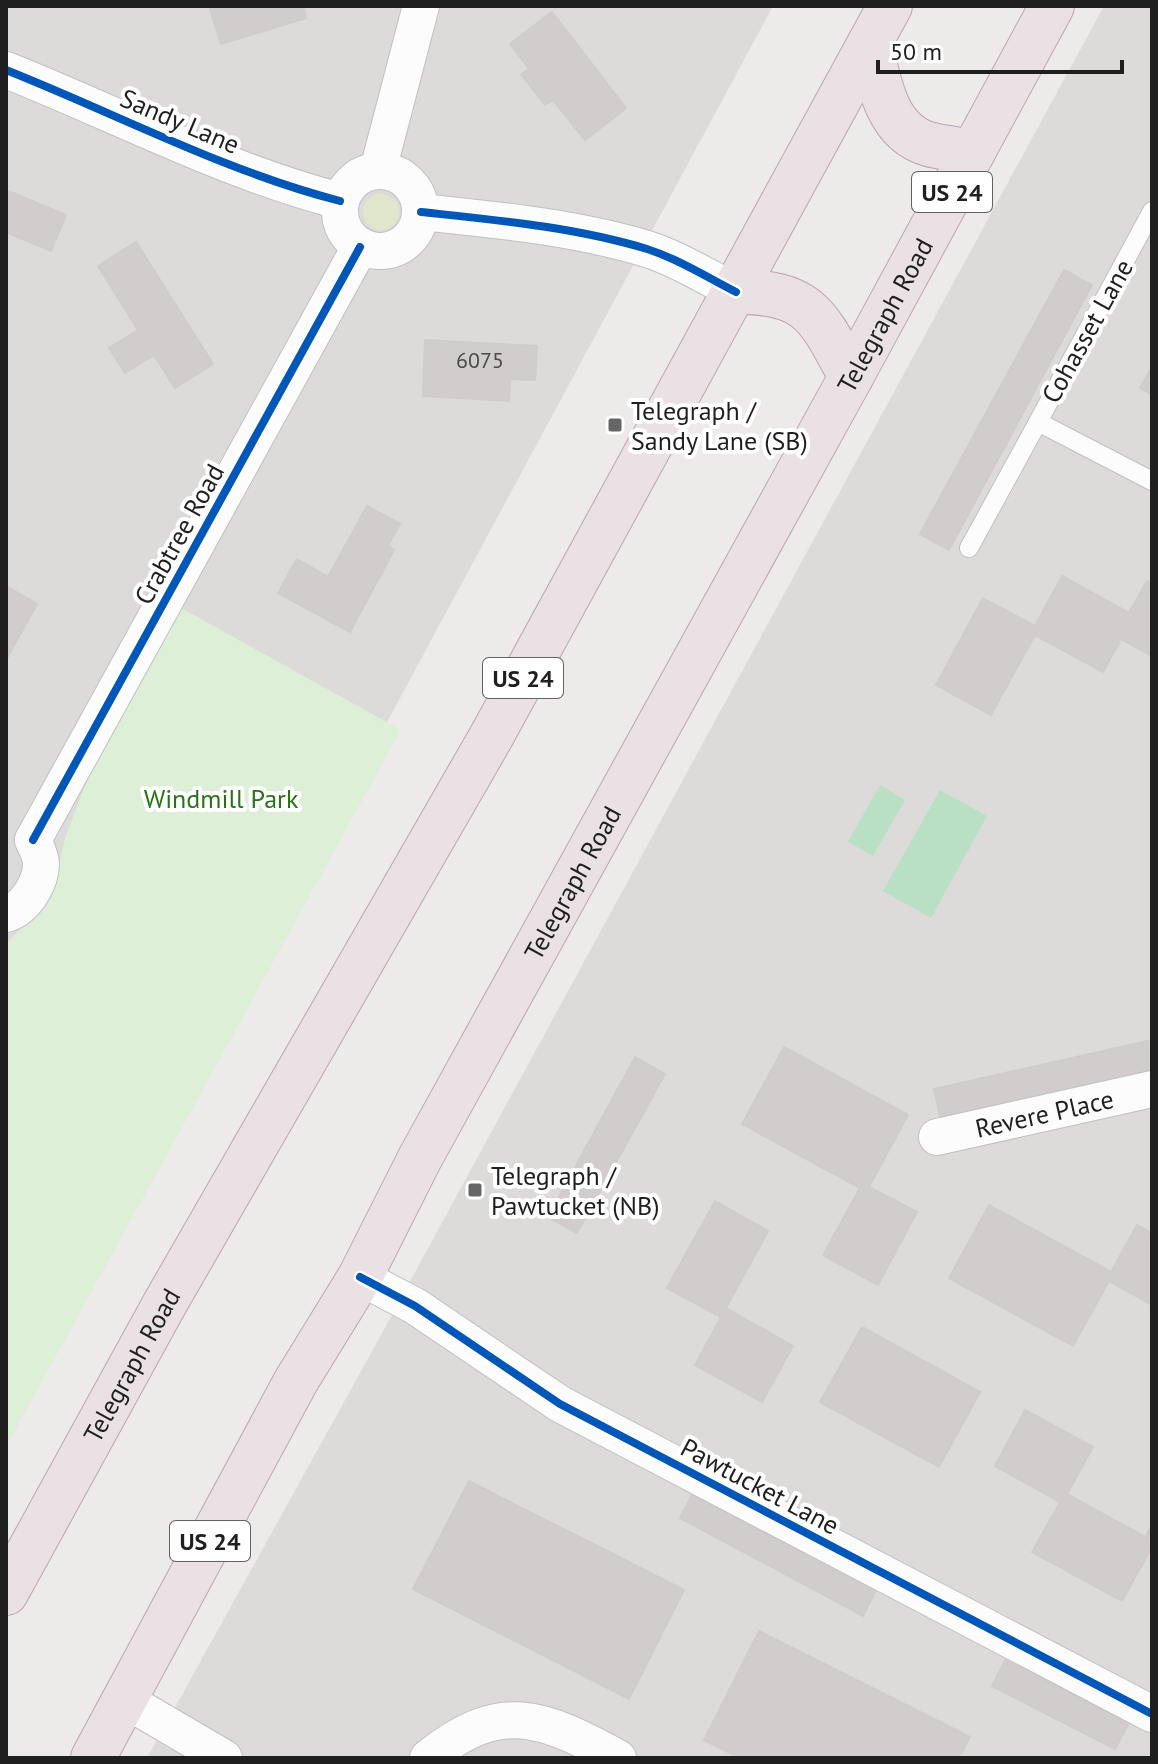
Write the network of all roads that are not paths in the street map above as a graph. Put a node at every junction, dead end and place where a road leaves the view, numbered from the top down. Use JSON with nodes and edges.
{"nodes":[{"id":1,"x":421,"y":6,"type":"edge"},
{"id":2,"x":1052,"y":6,"type":"edge"},
{"id":3,"x":880,"y":25,"type":"edge"},
{"id":4,"x":6,"y":70,"type":"edge"},
{"id":5,"x":973,"y":152,"type":"junction"},
{"id":6,"x":378,"y":170,"type":"junction"},
{"id":7,"x":340,"y":201,"type":"junction"},
{"id":8,"x":1152,"y":211,"type":"edge"},
{"id":9,"x":421,"y":212,"type":"junction"},
{"id":10,"x":360,"y":247,"type":"junction"},
{"id":11,"x":736,"y":292,"type":"junction"},
{"id":12,"x":851,"y":377,"type":"junction"},
{"id":13,"x":1038,"y":422,"type":"junction"},
{"id":14,"x":1152,"y":481,"type":"edge"},
{"id":15,"x":969,"y":548,"type":"dead end"},
{"id":16,"x":19,"y":843,"type":"edge"},
{"id":17,"x":6,"y":914,"type":"edge"},
{"id":18,"x":1152,"y":1089,"type":"edge"},
{"id":19,"x":937,"y":1137,"type":"dead end"},
{"id":20,"x":360,"y":1277,"type":"junction"},
{"id":21,"x":6,"y":1593,"type":"edge"},
{"id":22,"x":125,"y":1700,"type":"junction"},
{"id":23,"x":1152,"y":1714,"type":"edge"},
{"id":24,"x":93,"y":1758,"type":"edge"},
{"id":25,"x":224,"y":1758,"type":"edge"},
{"id":26,"x":428,"y":1758,"type":"edge"},
{"id":27,"x":618,"y":1758,"type":"edge"}],
"edges":[{"from":1,"to":6,"type":"street"},
{"from":2,"to":5,"type":"highway","name":"Telegraph Road","number":"US 24"},
{"from":3,"to":5,"type":"highway"},
{"from":3,"to":11,"type":"highway","name":"Telegraph Road","number":"US 24"},
{"from":4,"to":7,"type":"street","name":"Sandy Lane"},
{"from":5,"to":12,"type":"highway","name":"Telegraph Road","number":"US 24"},
{"from":6,"to":7,"type":"street"},
{"from":6,"to":9,"type":"street"},
{"from":7,"to":10,"type":"street"},
{"from":8,"to":13,"type":"lane","name":"Cohasset Lane"},
{"from":9,"to":10,"type":"street"},
{"from":9,"to":11,"type":"street"},
{"from":10,"to":16,"type":"street","name":"Crabtree Road"},
{"from":11,"to":12,"type":"highway"},
{"from":11,"to":21,"type":"highway","name":"Telegraph Road","number":"US 24"},
{"from":12,"to":20,"type":"highway","name":"Telegraph Road","number":"US 24"},
{"from":13,"to":14,"type":"lane","name":"Cohasset Lane"},
{"from":13,"to":15,"type":"lane"},
{"from":16,"to":17,"type":"street","name":"Crabtree Road"},
{"from":18,"to":19,"type":"street","name":"Revere Place"},
{"from":20,"to":22,"type":"highway","name":"Telegraph Road","number":"US 24"},
{"from":20,"to":23,"type":"street","name":"Pawtucket Lane"},
{"from":22,"to":24,"type":"highway","name":"Telegraph Road","number":"US 24"},
{"from":22,"to":25,"type":"street"},
{"from":26,"to":27,"type":"street"}]}
